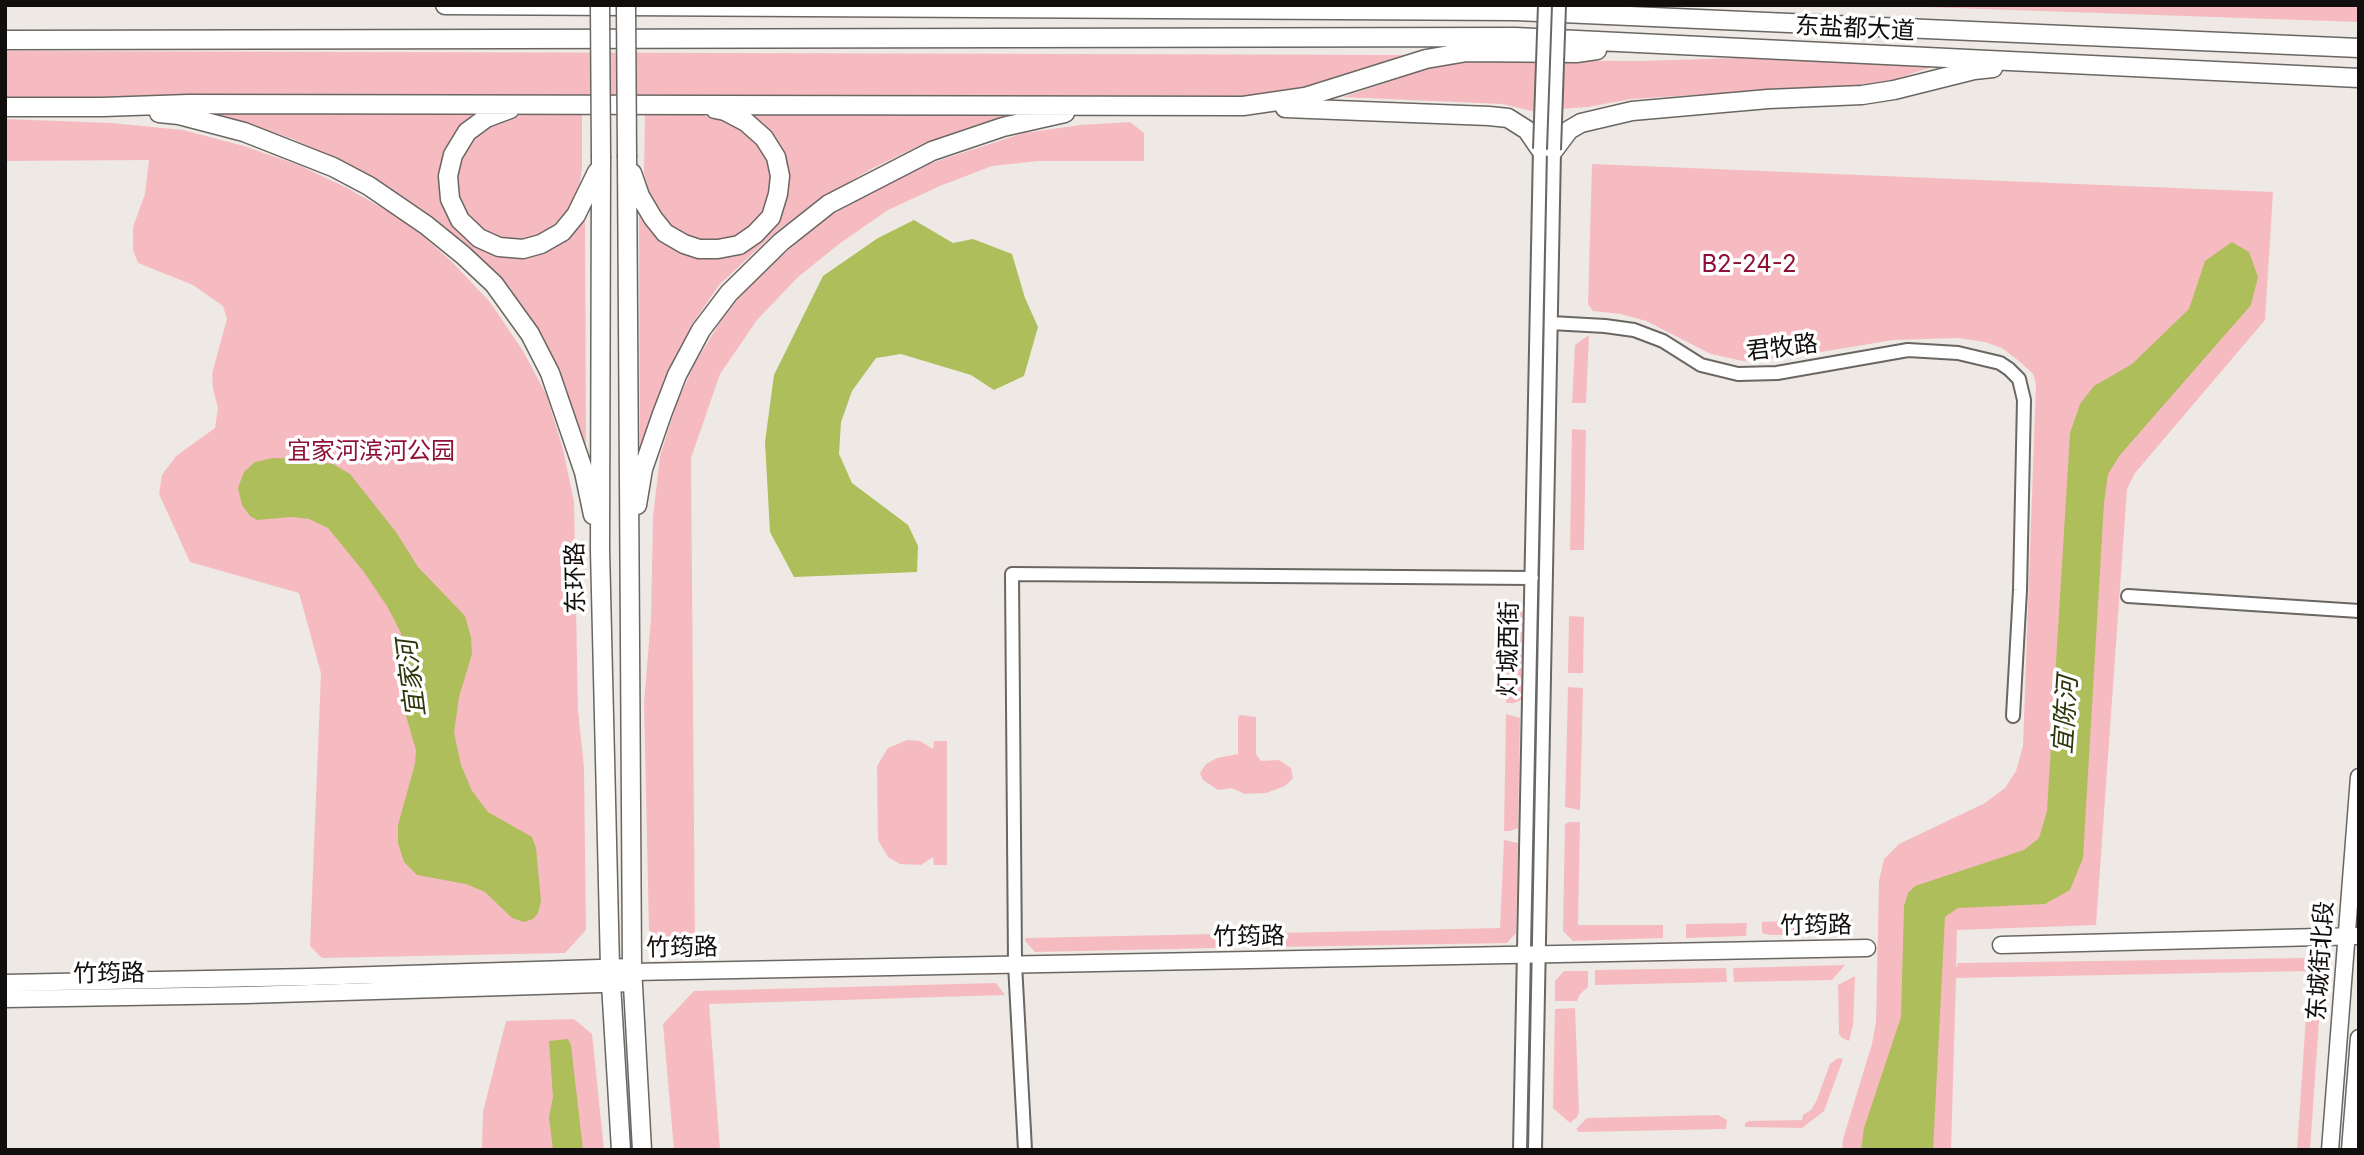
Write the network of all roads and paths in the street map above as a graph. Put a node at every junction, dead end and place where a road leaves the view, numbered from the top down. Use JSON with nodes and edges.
{"nodes":[{"id":1,"x":445,"y":5,"type":"edge"},
{"id":2,"x":600,"y":5,"type":"edge"},
{"id":3,"x":626,"y":5,"type":"edge"},
{"id":4,"x":1545,"y":5,"type":"edge"},
{"id":5,"x":1559,"y":5,"type":"edge"},
{"id":6,"x":1608,"y":15,"type":"junction"},
{"id":7,"x":5,"y":40,"type":"edge"},
{"id":8,"x":1650,"y":44,"type":"junction"},
{"id":9,"x":2359,"y":48,"type":"edge"},
{"id":10,"x":2038,"y":63,"type":"junction"},
{"id":11,"x":2359,"y":78,"type":"edge"},
{"id":12,"x":535,"y":104,"type":"junction"},
{"id":13,"x":694,"y":104,"type":"junction"},
{"id":14,"x":1243,"y":106,"type":"junction"},
{"id":15,"x":5,"y":107,"type":"edge"},
{"id":16,"x":103,"y":107,"type":"junction"},
{"id":17,"x":1097,"y":107,"type":"junction"},
{"id":18,"x":1547,"y":149,"type":"junction"},
{"id":19,"x":627,"y":157,"type":"junction"},
{"id":20,"x":601,"y":158,"type":"junction"},
{"id":21,"x":600,"y":283,"type":"junction"},
{"id":22,"x":627,"y":284,"type":"junction"},
{"id":23,"x":1551,"y":323,"type":"junction"},
{"id":24,"x":600,"y":550,"type":"junction"},
{"id":25,"x":629,"y":550,"type":"junction"},
{"id":26,"x":1532,"y":578,"type":"junction"},
{"id":27,"x":2128,"y":596,"type":"dead end"},
{"id":28,"x":2359,"y":611,"type":"edge"},
{"id":29,"x":2013,"y":716,"type":"dead end"},
{"id":30,"x":2359,"y":777,"type":"edge"},
{"id":31,"x":2352,"y":936,"type":"edge"},
{"id":32,"x":2001,"y":945,"type":"dead end"},
{"id":33,"x":1867,"y":948,"type":"dead end"},
{"id":34,"x":1532,"y":955,"type":"junction"},
{"id":35,"x":1015,"y":964,"type":"junction"},
{"id":36,"x":633,"y":974,"type":"junction"},
{"id":37,"x":610,"y":975,"type":"junction"},
{"id":38,"x":5,"y":983,"type":"edge"},
{"id":39,"x":5,"y":999,"type":"edge"},
{"id":40,"x":2359,"y":1038,"type":"edge"},
{"id":41,"x":621,"y":1150,"type":"edge"},
{"id":42,"x":642,"y":1150,"type":"edge"},
{"id":43,"x":1025,"y":1150,"type":"edge"},
{"id":44,"x":1520,"y":1150,"type":"edge"},
{"id":45,"x":1535,"y":1150,"type":"edge"},
{"id":46,"x":2330,"y":1150,"type":"edge"},
{"id":47,"x":2350,"y":1150,"type":"edge"}],
"edges":[{"from":1,"to":6,"type":"highway","name":"东盐都大道"},
{"from":2,"to":20,"type":"highway","name":"东环路","bridge":true},
{"from":3,"to":19,"type":"highway","bridge":true},
{"from":4,"to":18,"type":"street","bridge":true},
{"from":5,"to":6,"type":"highway"},
{"from":5,"to":18,"type":"street","bridge":true},
{"from":6,"to":9,"type":"highway","name":"东盐都大道"},
{"from":7,"to":8,"type":"highway","name":"东盐都大道"},
{"from":8,"to":10,"type":"highway","name":"东盐都大道"},
{"from":8,"to":14,"type":"highway"},
{"from":10,"to":11,"type":"highway","name":"东盐都大道"},
{"from":10,"to":18,"type":"highway"},
{"from":12,"to":13,"type":"highway"},
{"from":12,"to":16,"type":"highway"},
{"from":12,"to":20,"type":"highway"},
{"from":13,"to":17,"type":"highway"},
{"from":13,"to":19,"type":"highway"},
{"from":14,"to":17,"type":"highway"},
{"from":14,"to":18,"type":"highway"},
{"from":15,"to":16,"type":"highway"},
{"from":16,"to":24,"type":"highway"},
{"from":17,"to":25,"type":"highway"},
{"from":18,"to":23,"type":"street","name":"灯城西街"},
{"from":18,"to":26,"type":"street","name":"灯城西街"},
{"from":19,"to":22,"type":"highway"},
{"from":20,"to":21,"type":"highway","name":"东环路"},
{"from":21,"to":22,"type":"highway"},
{"from":21,"to":24,"type":"highway","name":"东环路"},
{"from":22,"to":25,"type":"highway"},
{"from":23,"to":29,"type":"street","name":"君牧路"},
{"from":23,"to":34,"type":"street","name":"灯城西街"},
{"from":24,"to":37,"type":"highway","name":"东环路"},
{"from":25,"to":36,"type":"highway"},
{"from":26,"to":34,"type":"street","name":"灯城西街"},
{"from":26,"to":35,"type":"street"},
{"from":27,"to":28,"type":"street"},
{"from":30,"to":31,"type":"main road","name":"东城街北段"},
{"from":31,"to":32,"type":"main road"},
{"from":31,"to":46,"type":"main road","name":"东城街北段"},
{"from":33,"to":34,"type":"main road","name":"竹筠路"},
{"from":34,"to":35,"type":"main road","name":"竹筠路"},
{"from":34,"to":44,"type":"street","name":"灯城西街"},
{"from":34,"to":45,"type":"street","name":"灯城西街"},
{"from":35,"to":36,"type":"main road","name":"竹筠路"},
{"from":35,"to":43,"type":"street"},
{"from":36,"to":37,"type":"main road","name":"竹筠路"},
{"from":36,"to":42,"type":"highway"},
{"from":37,"to":38,"type":"main road","name":"竹筠路"},
{"from":37,"to":39,"type":"main road","name":"竹筠路"},
{"from":37,"to":41,"type":"highway","name":"东环路"},
{"from":40,"to":47,"type":"main road","name":"东城街北段"}]}
